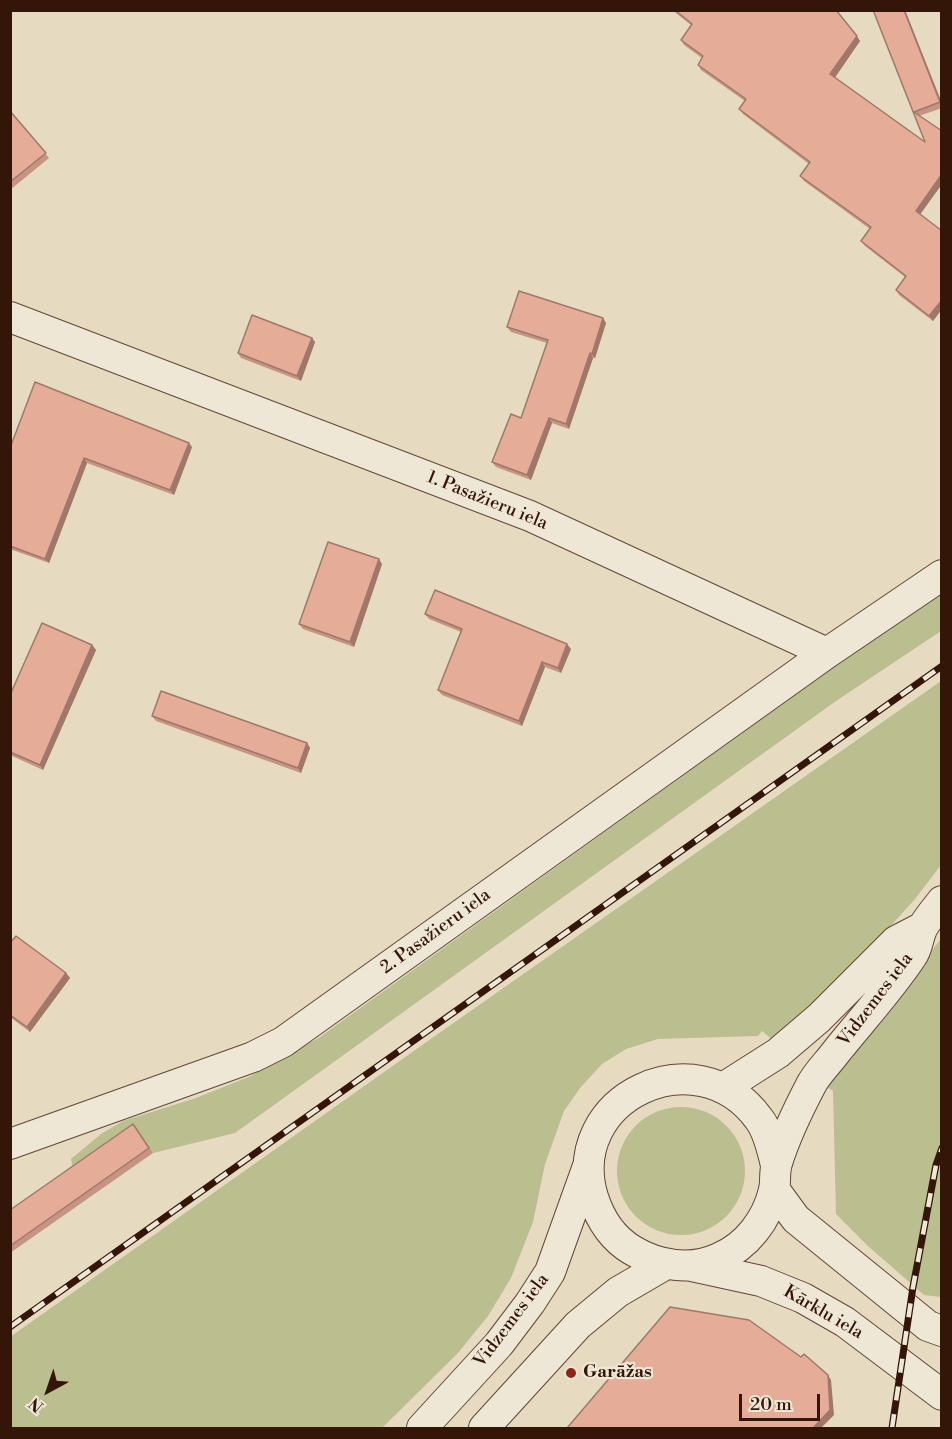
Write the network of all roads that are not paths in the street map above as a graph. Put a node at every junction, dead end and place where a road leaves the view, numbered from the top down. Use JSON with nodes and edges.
{"nodes":[{"id":1,"x":10,"y":316,"type":"edge"},
{"id":2,"x":942,"y":575,"type":"edge"},
{"id":3,"x":827,"y":653,"type":"junction"},
{"id":4,"x":942,"y":901,"type":"edge"},
{"id":5,"x":923,"y":927,"type":"junction"},
{"id":6,"x":723,"y":1088,"type":"junction"},
{"id":7,"x":10,"y":1144,"type":"edge"},
{"id":8,"x":589,"y":1164,"type":"junction"},
{"id":9,"x":775,"y":1177,"type":"junction"},
{"id":10,"x":677,"y":1265,"type":"junction"},
{"id":11,"x":937,"y":1334,"type":"edge"},
{"id":12,"x":942,"y":1395,"type":"edge"},
{"id":13,"x":422,"y":1428,"type":"edge"},
{"id":14,"x":484,"y":1428,"type":"edge"}],
"edges":[{"from":1,"to":3,"type":"street","name":"1. Pasažieru iela"},
{"from":2,"to":3,"type":"street"},
{"from":3,"to":7,"type":"street","name":"2. Pasažieru iela"},
{"from":4,"to":5,"type":"street","name":"Vidzemes iela"},
{"from":5,"to":6,"type":"street","name":"Vidzemes iela"},
{"from":5,"to":9,"type":"street","name":"Vidzemes iela"},
{"from":6,"to":8,"type":"street","name":"Vidzemes iela"},
{"from":6,"to":9,"type":"street","name":"Vidzemes iela"},
{"from":8,"to":10,"type":"street","name":"Vidzemes iela"},
{"from":8,"to":13,"type":"street","name":"Vidzemes iela"},
{"from":9,"to":10,"type":"street","name":"Vidzemes iela"},
{"from":9,"to":11,"type":"street"},
{"from":10,"to":12,"type":"street","name":"Kārklu iela"},
{"from":10,"to":14,"type":"street","name":"Vidzemes iela"}]}
